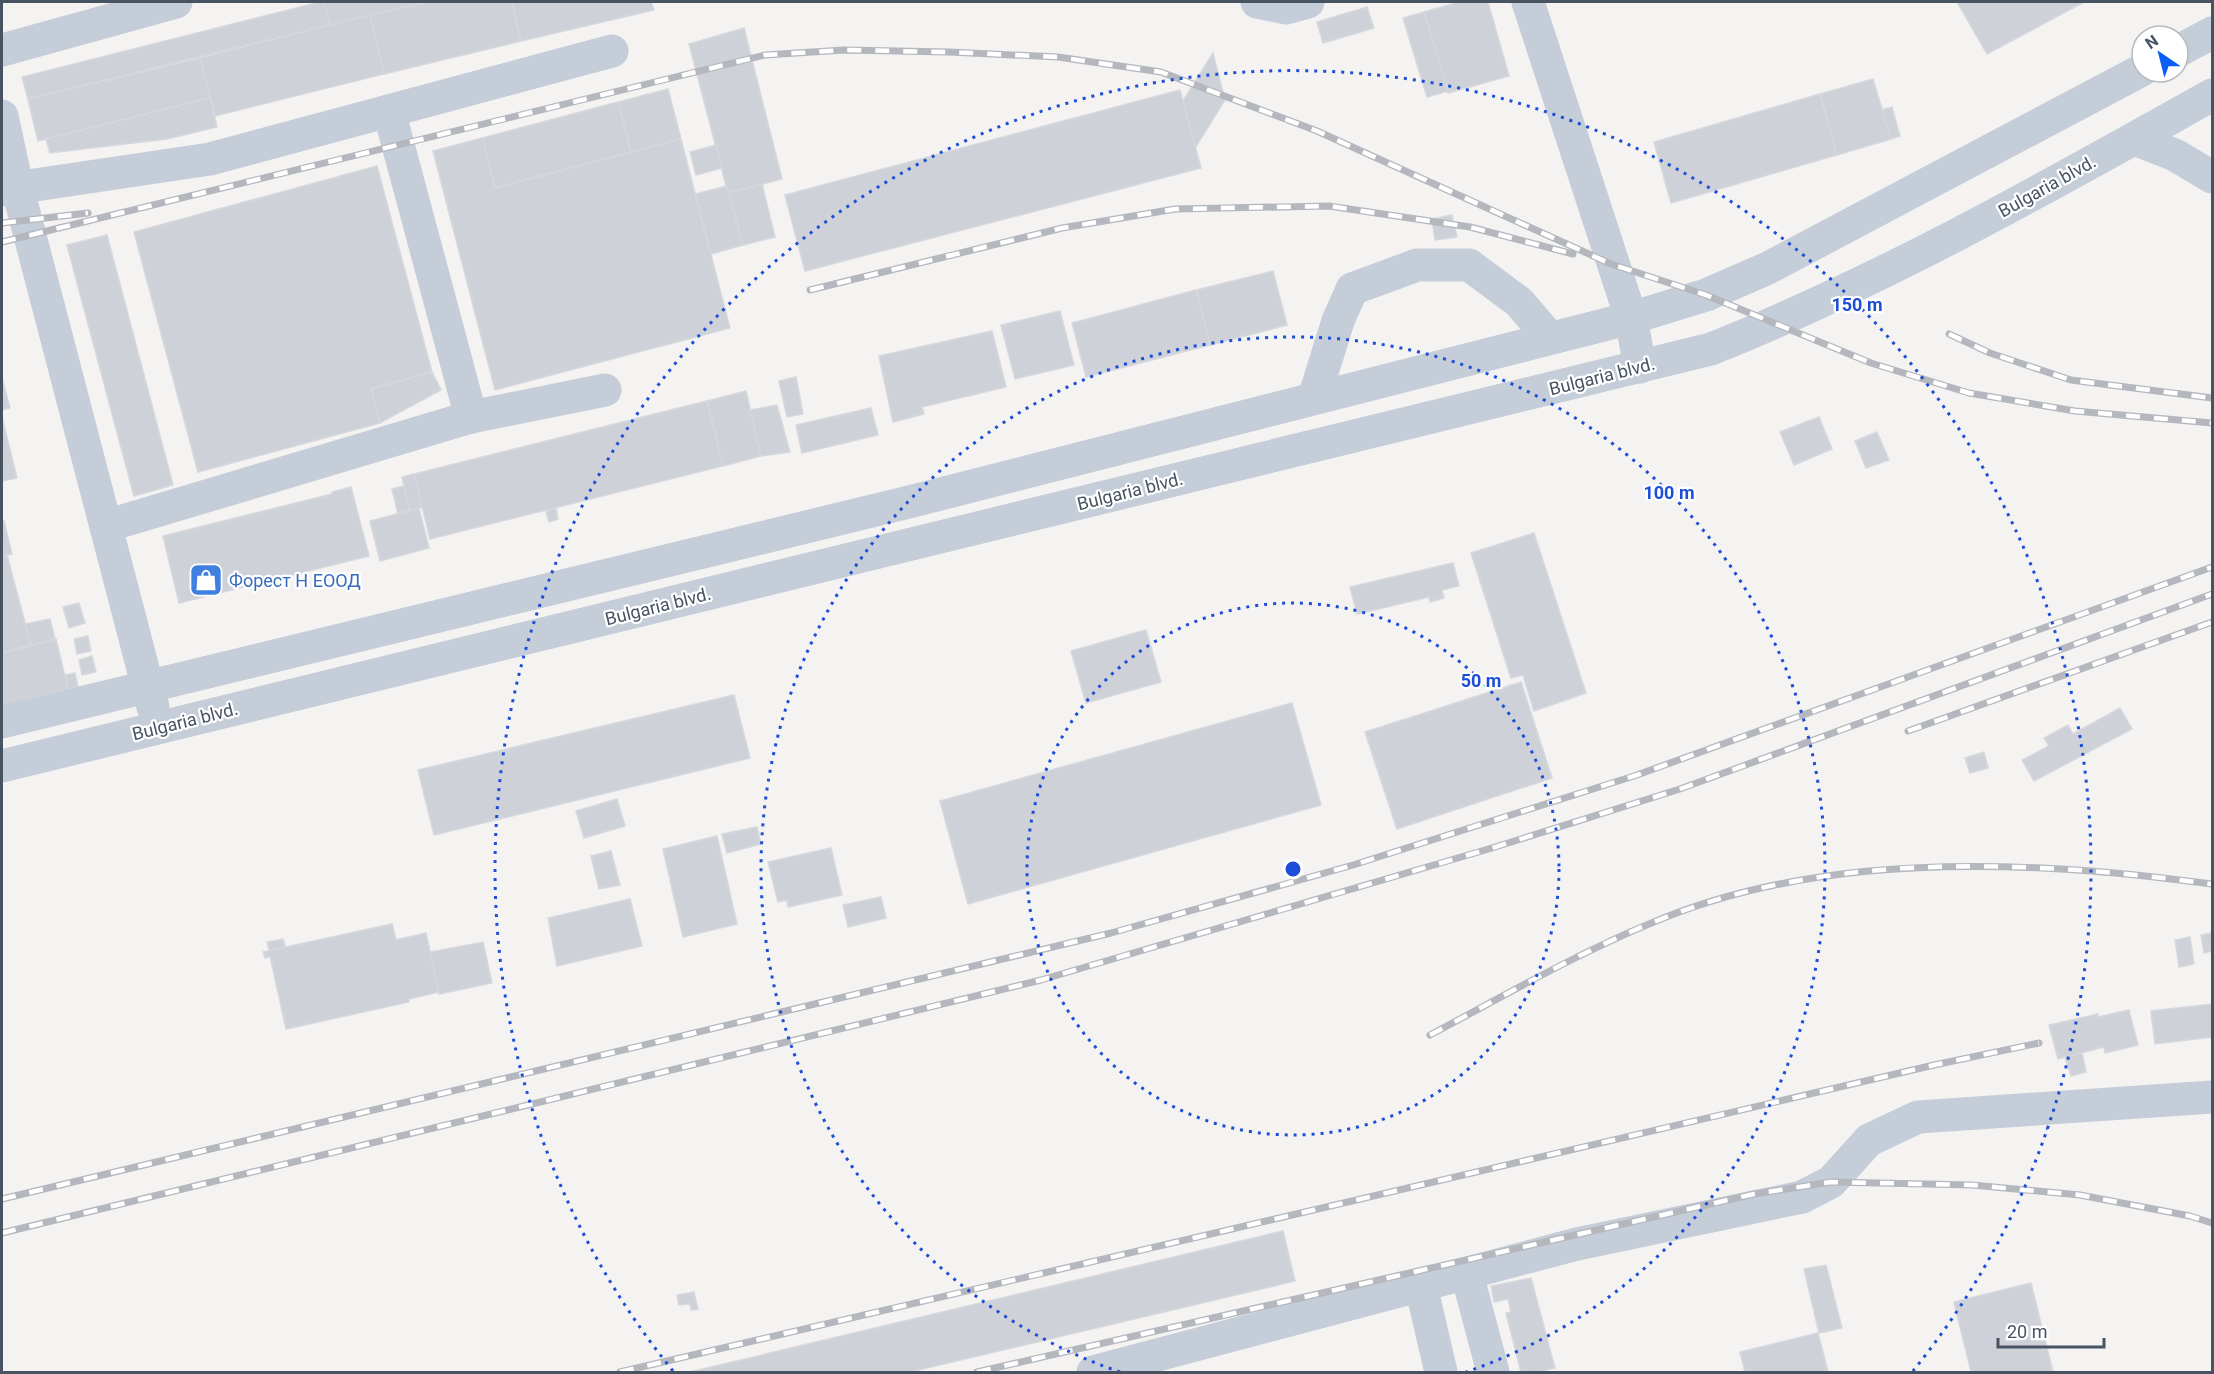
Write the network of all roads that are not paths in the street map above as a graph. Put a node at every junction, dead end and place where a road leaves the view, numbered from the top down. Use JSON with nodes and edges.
{"nodes":[{"id":1,"x":176,"y":2,"type":"edge"},
{"id":2,"x":1257,"y":2,"type":"edge"},
{"id":3,"x":1308,"y":2,"type":"edge"},
{"id":4,"x":1528,"y":2,"type":"edge"},
{"id":5,"x":2212,"y":33,"type":"edge"},
{"id":6,"x":2190,"y":45,"type":"edge"},
{"id":7,"x":2,"y":50,"type":"edge"},
{"id":8,"x":612,"y":51,"type":"dead end"},
{"id":9,"x":2130,"y":76,"type":"edge"},
{"id":10,"x":2212,"y":95,"type":"edge"},
{"id":11,"x":389,"y":111,"type":"junction"},
{"id":12,"x":2,"y":116,"type":"edge"},
{"id":13,"x":2134,"y":139,"type":"junction"},
{"id":14,"x":2212,"y":177,"type":"edge"},
{"id":15,"x":9,"y":188,"type":"edge"},
{"id":16,"x":1631,"y":318,"type":"junction"},
{"id":17,"x":1549,"y":337,"type":"junction"},
{"id":18,"x":1640,"y":367,"type":"junction"},
{"id":19,"x":605,"y":390,"type":"dead end"},
{"id":20,"x":1314,"y":398,"type":"junction"},
{"id":21,"x":471,"y":417,"type":"junction"},
{"id":22,"x":106,"y":526,"type":"junction"},
{"id":23,"x":807,"y":527,"type":"junction"},
{"id":24,"x":816,"y":567,"type":"junction"},
{"id":25,"x":149,"y":686,"type":"junction"},
{"id":26,"x":2,"y":722,"type":"edge"},
{"id":27,"x":157,"y":728,"type":"junction"},
{"id":28,"x":2,"y":766,"type":"edge"},
{"id":29,"x":2212,"y":1097,"type":"edge"},
{"id":30,"x":1467,"y":1274,"type":"junction"},
{"id":31,"x":1421,"y":1286,"type":"junction"},
{"id":32,"x":1093,"y":1372,"type":"edge"},
{"id":33,"x":1441,"y":1372,"type":"edge"},
{"id":34,"x":1492,"y":1372,"type":"edge"}],
"edges":[{"from":1,"to":7,"type":"street"},
{"from":2,"to":3,"type":"street"},
{"from":4,"to":16,"type":"street"},
{"from":5,"to":6,"type":"street"},
{"from":8,"to":11,"type":"street"},
{"from":9,"to":16,"type":"street"},
{"from":10,"to":13,"type":"street","name":"Bulgaria blvd."},
{"from":11,"to":15,"type":"street"},
{"from":11,"to":21,"type":"street"},
{"from":12,"to":15,"type":"street"},
{"from":13,"to":14,"type":"street"},
{"from":13,"to":18,"type":"street","name":"Bulgaria blvd."},
{"from":15,"to":22,"type":"street"},
{"from":16,"to":17,"type":"street"},
{"from":16,"to":18,"type":"street"},
{"from":17,"to":20,"type":"street"},
{"from":17,"to":20,"type":"street"},
{"from":18,"to":24,"type":"street","name":"Bulgaria blvd."},
{"from":19,"to":21,"type":"street"},
{"from":20,"to":23,"type":"street"},
{"from":21,"to":22,"type":"street"},
{"from":22,"to":25,"type":"street"},
{"from":23,"to":24,"type":"street"},
{"from":23,"to":25,"type":"street"},
{"from":24,"to":27,"type":"street","name":"Bulgaria blvd."},
{"from":25,"to":26,"type":"street"},
{"from":25,"to":27,"type":"street"},
{"from":27,"to":28,"type":"street","name":"Bulgaria blvd."},
{"from":29,"to":30,"type":"street"},
{"from":30,"to":31,"type":"street"},
{"from":30,"to":34,"type":"street"},
{"from":31,"to":32,"type":"street"},
{"from":31,"to":33,"type":"street"}]}
